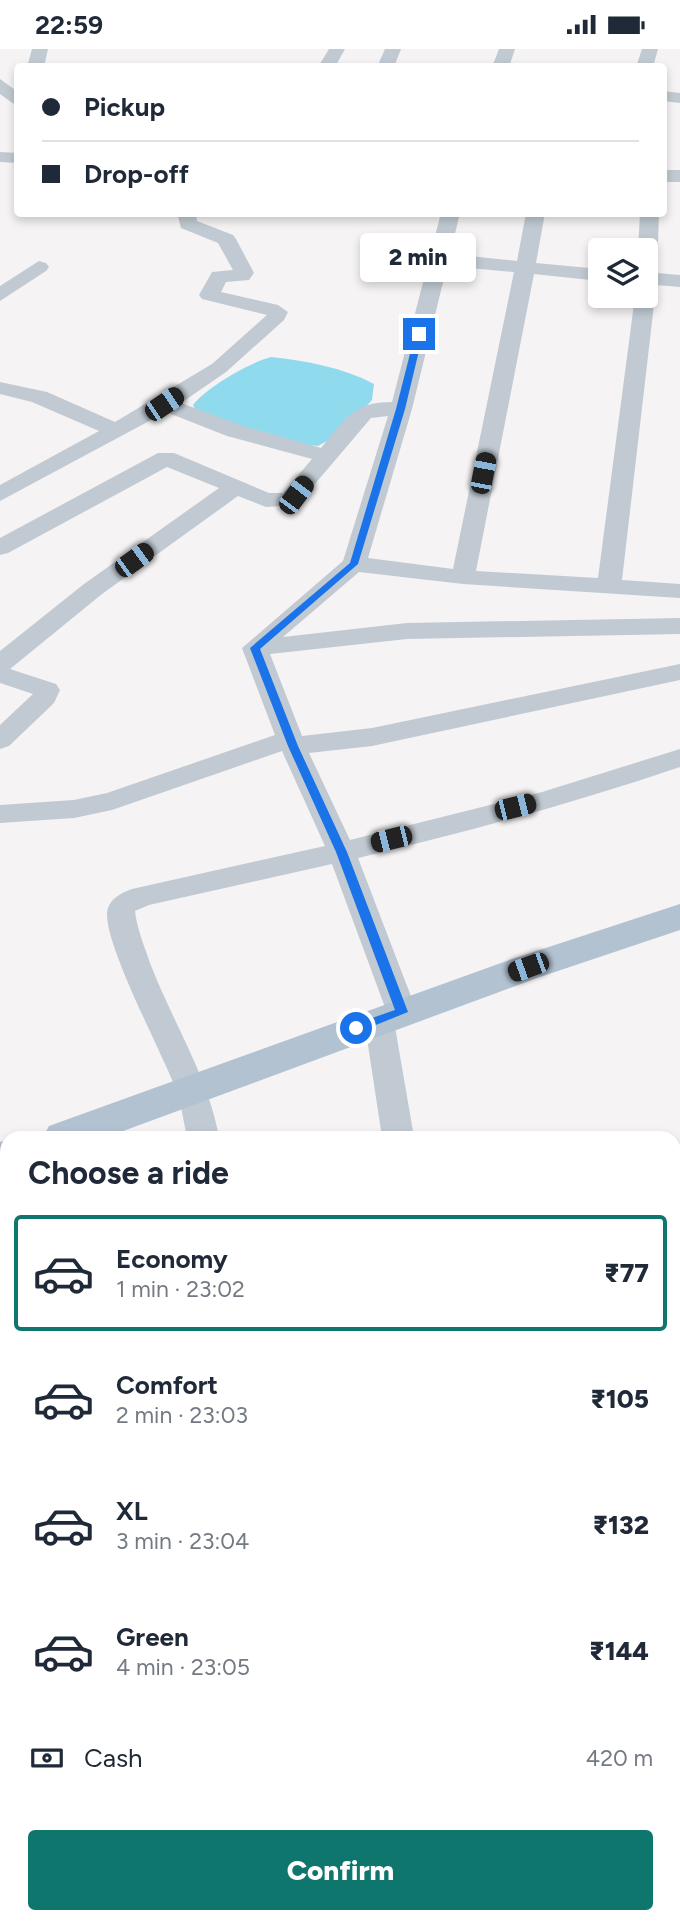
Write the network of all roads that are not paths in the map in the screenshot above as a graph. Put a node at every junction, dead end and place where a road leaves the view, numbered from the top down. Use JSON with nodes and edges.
{"nodes":[{"id":1,"x":187,"y":217,"type":"edge"},
{"id":2,"x":450,"y":217,"type":"edge"},
{"id":3,"x":535,"y":217,"type":"edge"},
{"id":4,"x":650,"y":217,"type":"edge"},
{"id":5,"x":649,"y":238,"type":"edge"},
{"id":6,"x":437,"y":259,"type":"junction"},
{"id":7,"x":39,"y":267,"type":"dead end"},
{"id":8,"x":523,"y":268,"type":"junction"},
{"id":9,"x":588,"y":274,"type":"edge"},
{"id":10,"x":680,"y":281,"type":"edge"},
{"id":11,"x":658,"y":284,"type":"edge"},
{"id":12,"x":0,"y":295,"type":"edge"},
{"id":13,"x":643,"y":308,"type":"edge"},
{"id":14,"x":0,"y":388,"type":"edge"},
{"id":15,"x":164,"y":404,"type":"junction"},
{"id":16,"x":401,"y":409,"type":"junction"},
{"id":17,"x":114,"y":430,"type":"junction"},
{"id":18,"x":326,"y":456,"type":"junction"},
{"id":19,"x":6,"y":484,"type":"edge"},
{"id":20,"x":236,"y":487,"type":"junction"},
{"id":21,"x":0,"y":548,"type":"edge"},
{"id":22,"x":354,"y":564,"type":"junction"},
{"id":23,"x":463,"y":577,"type":"junction"},
{"id":24,"x":609,"y":586,"type":"junction"},
{"id":25,"x":680,"y":591,"type":"edge"},
{"id":26,"x":680,"y":626,"type":"edge"},
{"id":27,"x":255,"y":648,"type":"junction"},
{"id":28,"x":0,"y":664,"type":"edge"},
{"id":29,"x":680,"y":672,"type":"edge"},
{"id":30,"x":0,"y":674,"type":"edge"},
{"id":31,"x":0,"y":740,"type":"edge"},
{"id":32,"x":292,"y":743,"type":"junction"},
{"id":33,"x":680,"y":758,"type":"edge"},
{"id":34,"x":0,"y":814,"type":"edge"},
{"id":35,"x":342,"y":852,"type":"junction"},
{"id":36,"x":680,"y":917,"type":"edge"},
{"id":37,"x":391,"y":1016,"type":"junction"},
{"id":38,"x":193,"y":1094,"type":"junction"},
{"id":39,"x":81,"y":1131,"type":"edge"},
{"id":40,"x":202,"y":1131,"type":"edge"},
{"id":41,"x":398,"y":1131,"type":"edge"}],
"edges":[{"from":1,"to":15,"type":"street"},
{"from":2,"to":6,"type":"street"},
{"from":3,"to":8,"type":"street"},
{"from":4,"to":5,"type":"street"},
{"from":6,"to":8,"type":"street"},
{"from":6,"to":16,"type":"street"},
{"from":7,"to":12,"type":"street"},
{"from":8,"to":9,"type":"street"},
{"from":8,"to":23,"type":"street"},
{"from":10,"to":11,"type":"street"},
{"from":13,"to":24,"type":"street"},
{"from":14,"to":17,"type":"street"},
{"from":15,"to":17,"type":"street"},
{"from":15,"to":18,"type":"street"},
{"from":16,"to":18,"type":"street"},
{"from":16,"to":22,"type":"street"},
{"from":17,"to":19,"type":"street"},
{"from":18,"to":20,"type":"street"},
{"from":20,"to":21,"type":"street"},
{"from":20,"to":28,"type":"street"},
{"from":22,"to":23,"type":"street"},
{"from":22,"to":27,"type":"street"},
{"from":23,"to":24,"type":"street"},
{"from":24,"to":25,"type":"street"},
{"from":26,"to":27,"type":"street"},
{"from":27,"to":32,"type":"street"},
{"from":29,"to":32,"type":"street"},
{"from":30,"to":31,"type":"street"},
{"from":32,"to":34,"type":"street"},
{"from":32,"to":35,"type":"street"},
{"from":33,"to":35,"type":"street"},
{"from":35,"to":37,"type":"street"},
{"from":35,"to":38,"type":"street"},
{"from":36,"to":37,"type":"main road"},
{"from":37,"to":38,"type":"main road"},
{"from":37,"to":41,"type":"street"},
{"from":38,"to":39,"type":"main road"},
{"from":38,"to":40,"type":"street"}]}
